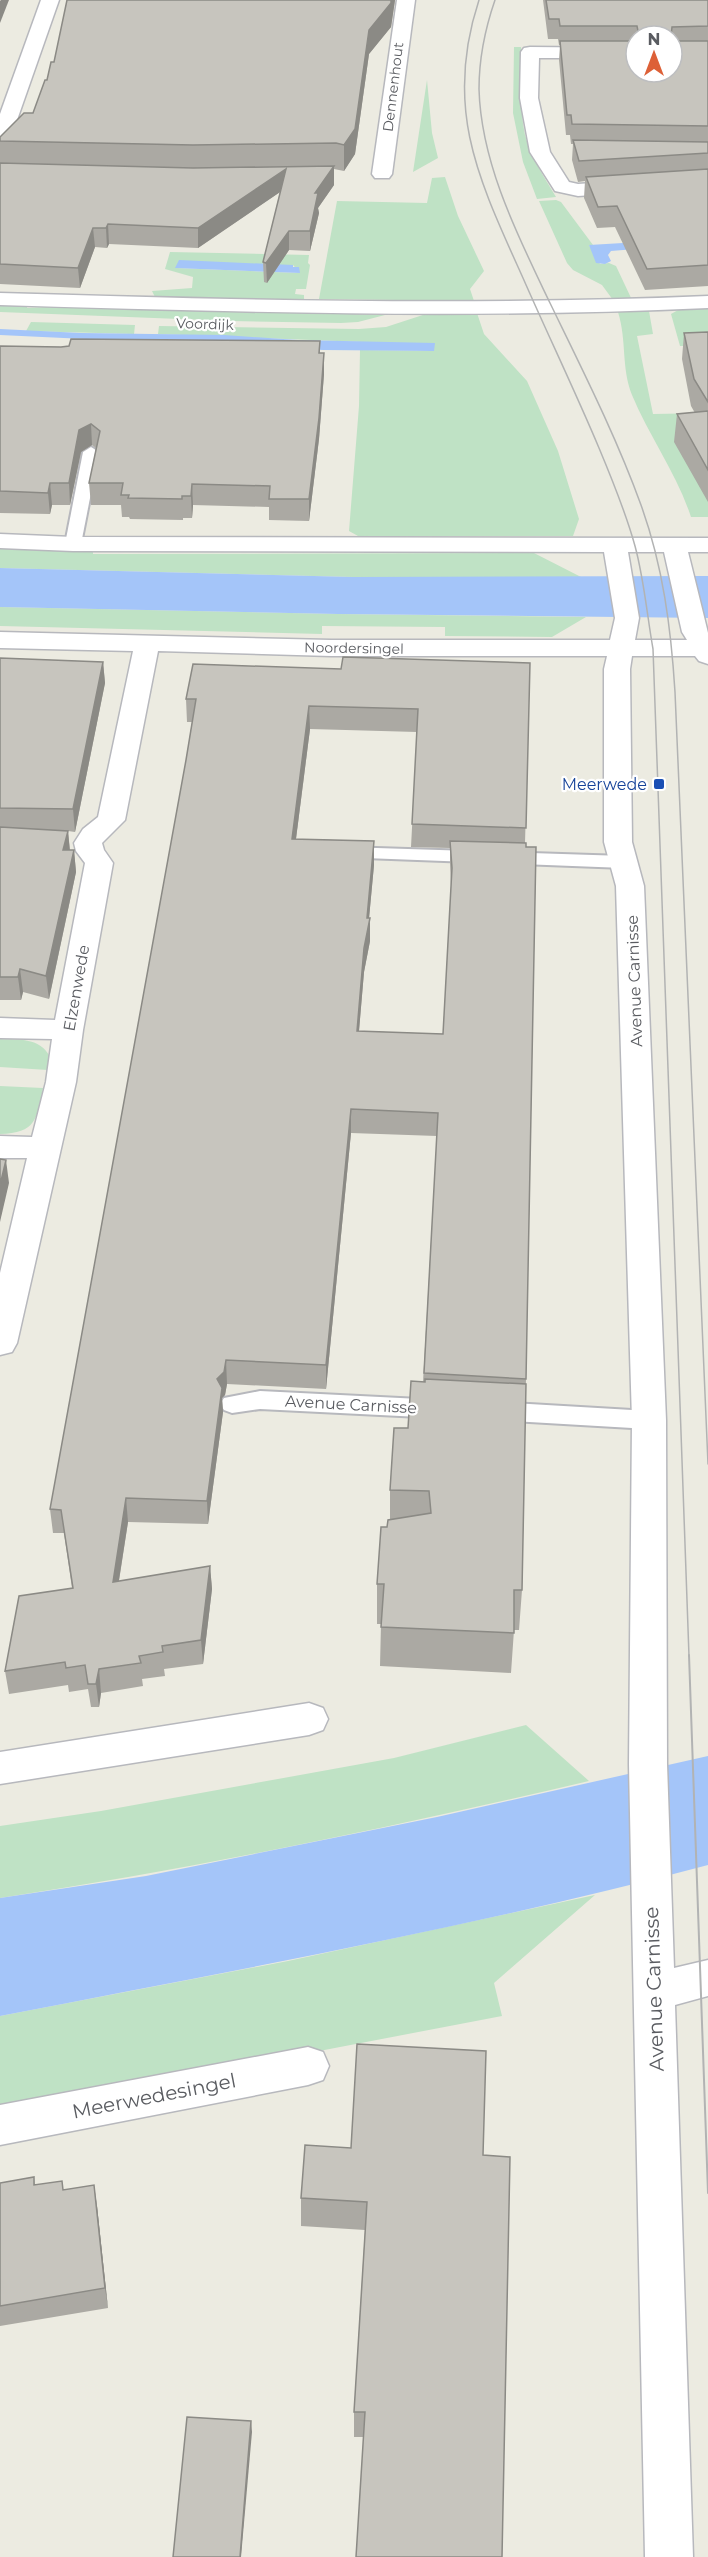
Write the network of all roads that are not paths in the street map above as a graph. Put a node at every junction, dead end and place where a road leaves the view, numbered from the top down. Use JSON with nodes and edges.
{"nodes":[{"id":1,"x":50,"y":0,"type":"edge"},
{"id":2,"x":406,"y":0,"type":"edge"},
{"id":3,"x":624,"y":52,"type":"edge"},
{"id":4,"x":0,"y":140,"type":"edge"},
{"id":5,"x":540,"y":152,"type":"junction"},
{"id":6,"x":564,"y":152,"type":"dead end"},
{"id":7,"x":382,"y":174,"type":"dead end"},
{"id":8,"x":708,"y":181,"type":"edge"},
{"id":9,"x":0,"y":299,"type":"edge"},
{"id":10,"x":708,"y":302,"type":"edge"},
{"id":11,"x":405,"y":307,"type":"junction"},
{"id":12,"x":0,"y":316,"type":"edge"},
{"id":13,"x":91,"y":452,"type":"dead end"},
{"id":14,"x":0,"y":541,"type":"edge"},
{"id":15,"x":73,"y":544,"type":"junction"},
{"id":16,"x":674,"y":545,"type":"junction"},
{"id":17,"x":708,"y":545,"type":"edge"},
{"id":18,"x":615,"y":546,"type":"junction"},
{"id":19,"x":0,"y":640,"type":"edge"},
{"id":20,"x":147,"y":644,"type":"junction"},
{"id":21,"x":619,"y":649,"type":"junction"},
{"id":22,"x":707,"y":651,"type":"edge"},
{"id":23,"x":328,"y":853,"type":"edge"},
{"id":24,"x":624,"y":862,"type":"junction"},
{"id":25,"x":0,"y":1028,"type":"edge"},
{"id":26,"x":68,"y":1030,"type":"junction"},
{"id":27,"x":0,"y":1146,"type":"edge"},
{"id":28,"x":44,"y":1148,"type":"junction"},
{"id":29,"x":0,"y":1343,"type":"edge"},
{"id":30,"x":232,"y":1404,"type":"dead end"},
{"id":31,"x":649,"y":1420,"type":"junction"},
{"id":32,"x":309,"y":1719,"type":"dead end"},
{"id":33,"x":0,"y":1768,"type":"edge"},
{"id":34,"x":708,"y":1978,"type":"edge"},
{"id":35,"x":655,"y":1992,"type":"junction"},
{"id":36,"x":308,"y":2066,"type":"dead end"},
{"id":37,"x":0,"y":2125,"type":"edge"},
{"id":38,"x":669,"y":2557,"type":"edge"}],
"edges":[{"from":1,"to":4,"type":"street"},
{"from":2,"to":7,"type":"street","name":"Dennenhout"},
{"from":3,"to":5,"type":"street"},
{"from":5,"to":6,"type":"street"},
{"from":5,"to":8,"type":"street"},
{"from":9,"to":11,"type":"street","name":"Voordijk"},
{"from":10,"to":11,"type":"street","name":"Voordijk"},
{"from":11,"to":12,"type":"street","name":"Voordijk"},
{"from":13,"to":15,"type":"lane"},
{"from":14,"to":15,"type":"street"},
{"from":15,"to":18,"type":"street"},
{"from":16,"to":17,"type":"street"},
{"from":16,"to":18,"type":"street"},
{"from":16,"to":22,"type":"street"},
{"from":18,"to":21,"type":"street","name":"Avenue Carnisse"},
{"from":19,"to":20,"type":"street","name":"Noordersingel"},
{"from":20,"to":21,"type":"street","name":"Noordersingel"},
{"from":20,"to":26,"type":"street","name":"Elzenwede"},
{"from":21,"to":22,"type":"street","name":"Noordersingel"},
{"from":21,"to":24,"type":"street","name":"Avenue Carnisse"},
{"from":23,"to":24,"type":"lane"},
{"from":24,"to":31,"type":"street","name":"Avenue Carnisse"},
{"from":25,"to":26,"type":"street"},
{"from":26,"to":28,"type":"street","name":"Elzenwede"},
{"from":27,"to":28,"type":"street"},
{"from":28,"to":29,"type":"street","name":"Elzenwede"},
{"from":30,"to":31,"type":"lane","name":"Avenue Carnisse"},
{"from":31,"to":35,"type":"street","name":"Avenue Carnisse"},
{"from":32,"to":33,"type":"street"},
{"from":34,"to":35,"type":"street"},
{"from":35,"to":38,"type":"street","name":"Avenue Carnisse"},
{"from":36,"to":37,"type":"street","name":"Meerwedesingel"}]}
